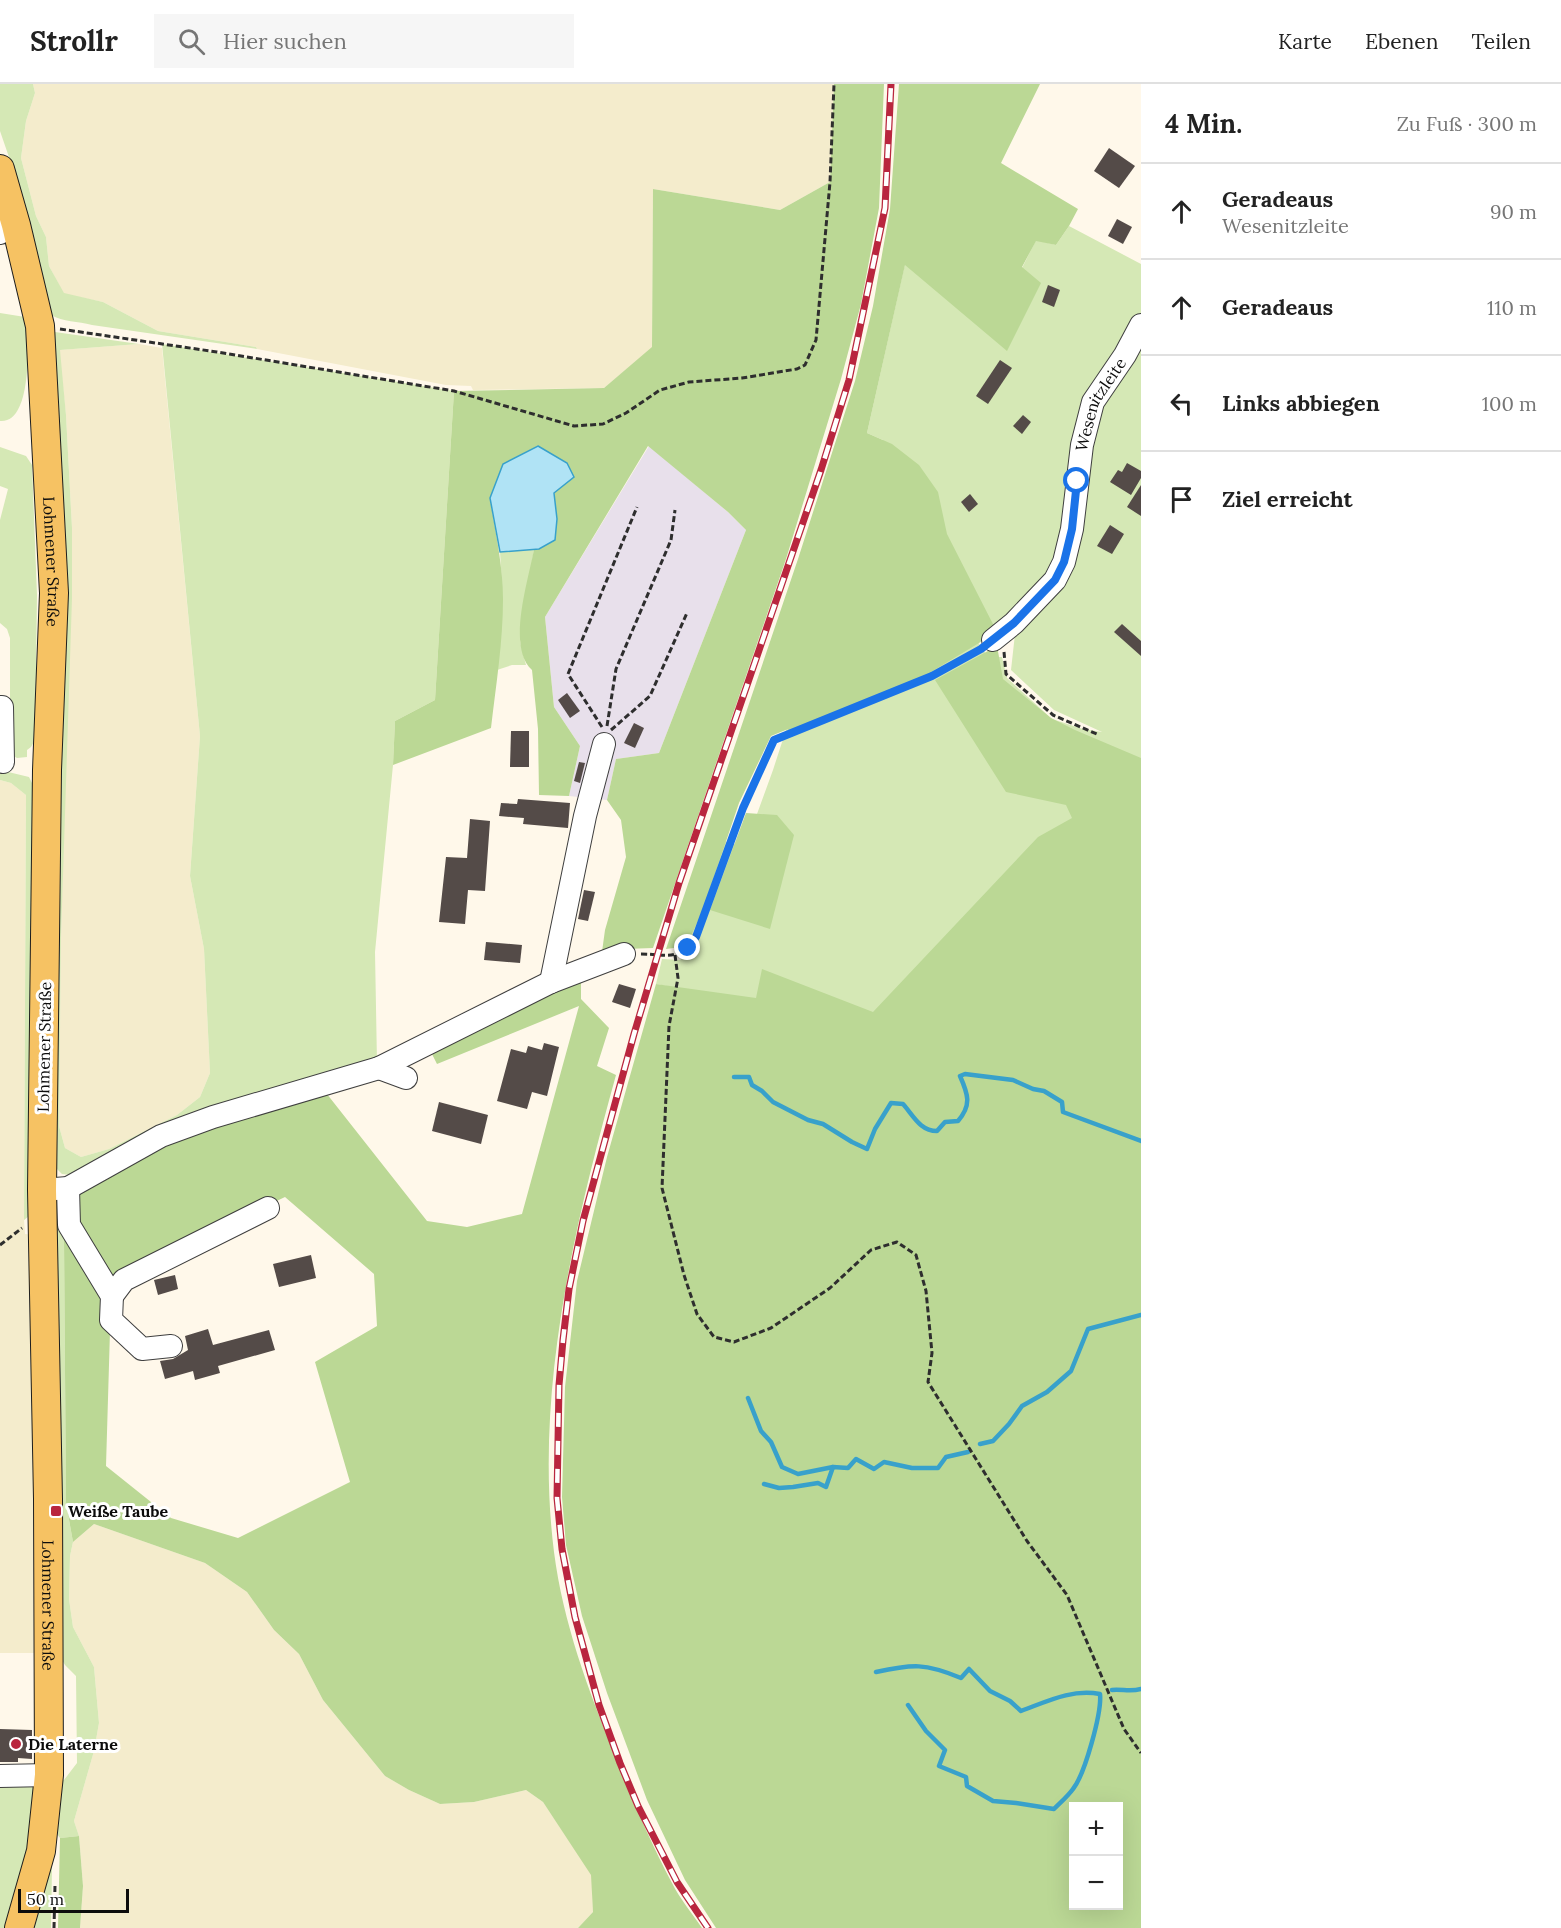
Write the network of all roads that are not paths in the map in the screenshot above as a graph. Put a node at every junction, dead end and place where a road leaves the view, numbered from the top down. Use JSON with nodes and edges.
{"nodes":[{"id":1,"x":0,"y":169,"type":"edge"},
{"id":2,"x":8,"y":229,"type":"edge"},
{"id":3,"x":1141,"y":325,"type":"edge"},
{"id":4,"x":998,"y":636,"type":"road end"},
{"id":5,"x":0,"y":707,"type":"edge"},
{"id":6,"x":605,"y":740,"type":"road end"},
{"id":7,"x":3,"y":762,"type":"dead end"},
{"id":8,"x":624,"y":954,"type":"road end"},
{"id":9,"x":551,"y":982,"type":"junction"},
{"id":10,"x":379,"y":1068,"type":"junction"},
{"id":11,"x":406,"y":1078,"type":"dead end"},
{"id":12,"x":55,"y":1189,"type":"junction"},
{"id":13,"x":268,"y":1208,"type":"dead end"},
{"id":14,"x":112,"y":1296,"type":"junction"},
{"id":15,"x":171,"y":1346,"type":"dead end"},
{"id":16,"x":49,"y":1775,"type":"junction"},
{"id":17,"x":0,"y":1776,"type":"edge"},
{"id":18,"x":19,"y":1928,"type":"edge"}],
"edges":[{"from":1,"to":2,"type":"main road","name":"Lohmener Straße"},
{"from":2,"to":12,"type":"main road","name":"Lohmener Straße"},
{"from":3,"to":4,"type":"street","name":"Wesenitzleite"},
{"from":5,"to":7,"type":"street"},
{"from":6,"to":9,"type":"street"},
{"from":8,"to":9,"type":"street"},
{"from":9,"to":10,"type":"street"},
{"from":10,"to":11,"type":"street"},
{"from":10,"to":12,"type":"street"},
{"from":12,"to":14,"type":"street"},
{"from":12,"to":16,"type":"main road","name":"Lohmener Straße"},
{"from":13,"to":14,"type":"street"},
{"from":14,"to":15,"type":"street"},
{"from":16,"to":17,"type":"street"},
{"from":16,"to":18,"type":"main road","name":"Lohmener Straße"}]}
